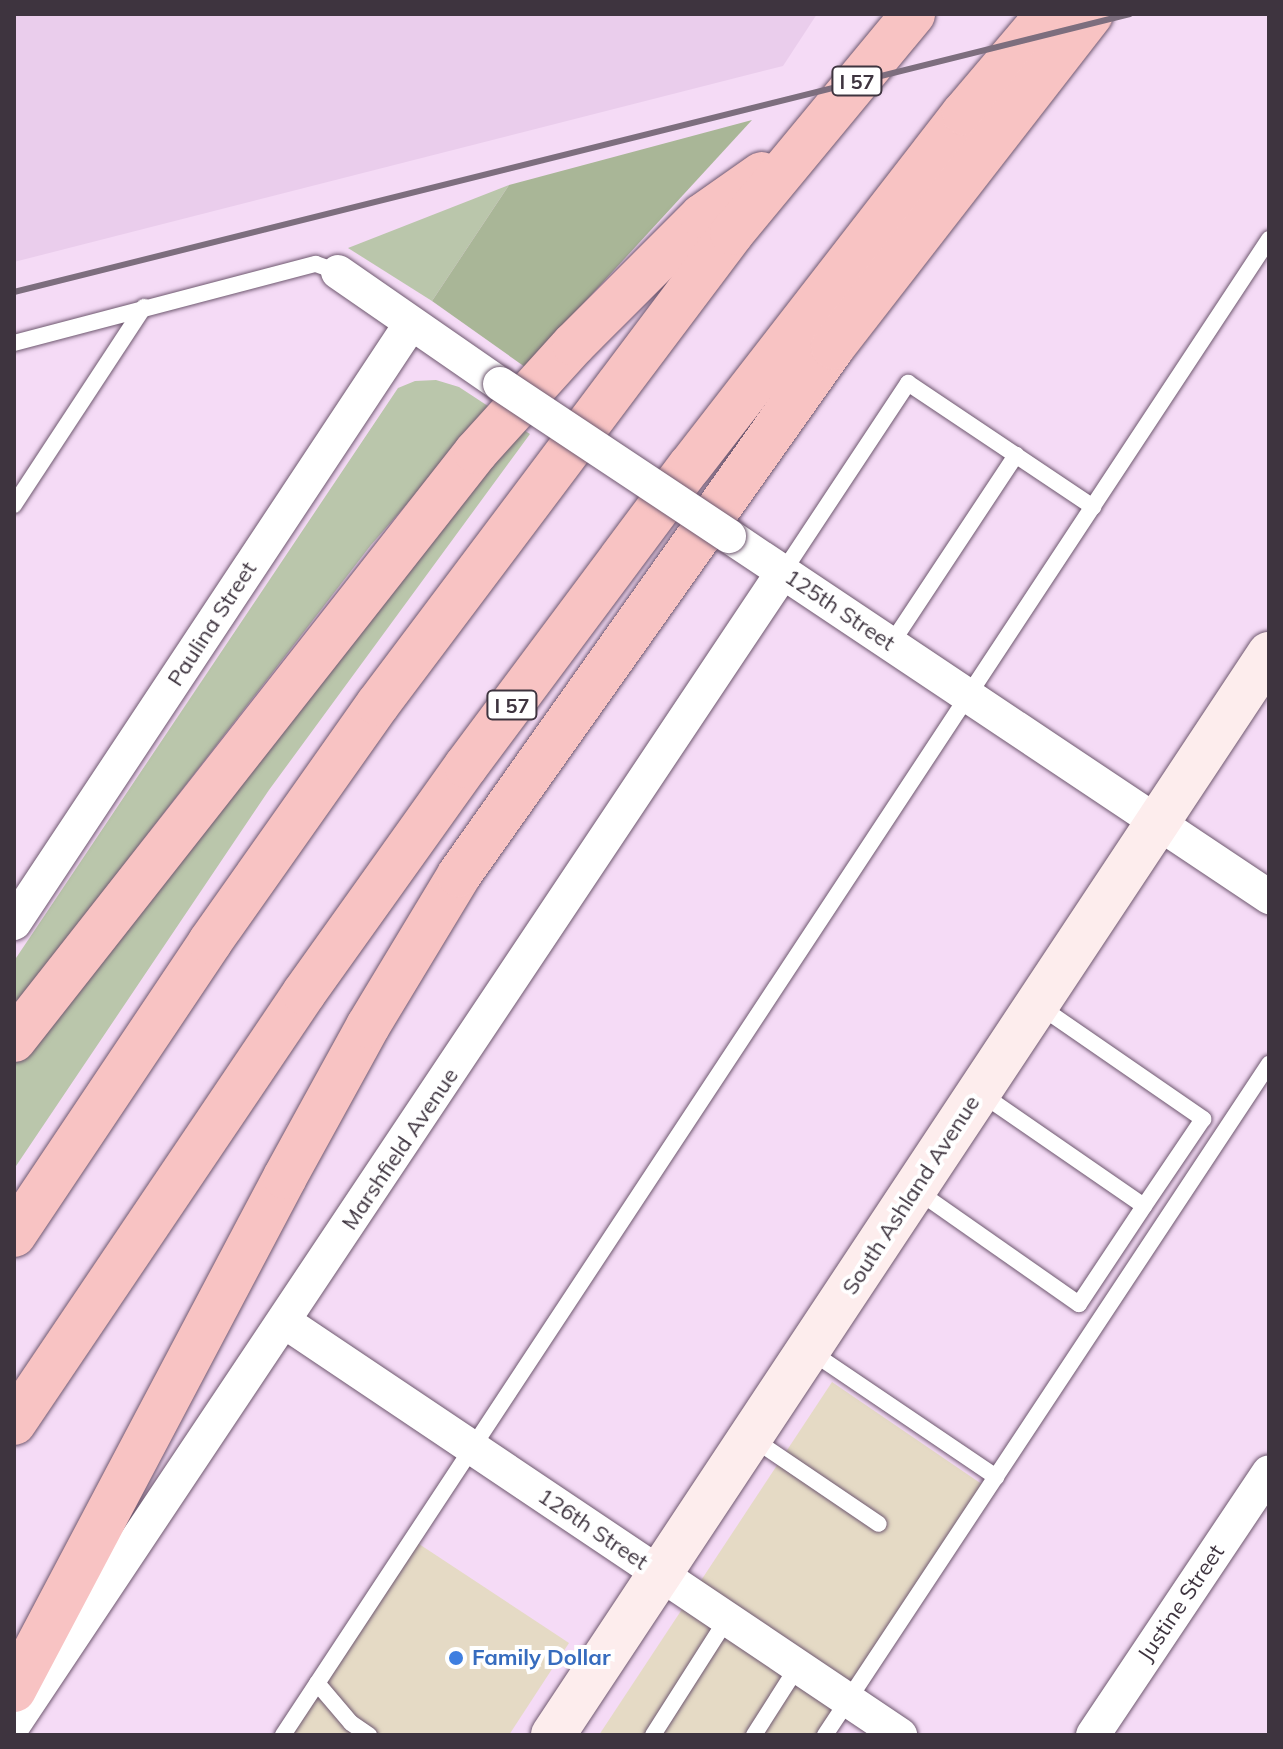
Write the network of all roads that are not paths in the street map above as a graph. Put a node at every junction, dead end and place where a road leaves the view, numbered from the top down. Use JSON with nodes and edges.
{"nodes":[{"id":1,"x":913,"y":14,"type":"edge"},
{"id":2,"x":1048,"y":14,"type":"edge"},
{"id":3,"x":1091,"y":14,"type":"edge"},
{"id":4,"x":800,"y":148,"type":"junction"},
{"id":5,"x":1269,"y":239,"type":"edge"},
{"id":6,"x":338,"y":272,"type":"joint"},
{"id":7,"x":144,"y":307,"type":"junction"},
{"id":8,"x":410,"y":325,"type":"junction"},
{"id":9,"x":14,"y":343,"type":"edge"},
{"id":10,"x":1016,"y":455,"type":"junction"},
{"id":11,"x":14,"y":505,"type":"edge"},
{"id":12,"x":1093,"y":507,"type":"junction"},
{"id":13,"x":783,"y":572,"type":"junction"},
{"id":14,"x":891,"y":644,"type":"junction"},
{"id":15,"x":1269,"y":654,"type":"edge"},
{"id":16,"x":969,"y":696,"type":"junction"},
{"id":17,"x":1158,"y":822,"type":"junction"},
{"id":18,"x":1269,"y":897,"type":"edge"},
{"id":19,"x":14,"y":923,"type":"edge"},
{"id":20,"x":1037,"y":1005,"type":"junction"},
{"id":21,"x":14,"y":1040,"type":"edge"},
{"id":22,"x":1269,"y":1064,"type":"edge"},
{"id":23,"x":979,"y":1092,"type":"junction"},
{"id":24,"x":915,"y":1189,"type":"junction"},
{"id":25,"x":1144,"y":1206,"type":"junction"},
{"id":26,"x":14,"y":1235,"type":"edge"},
{"id":27,"x":285,"y":1322,"type":"junction"},
{"id":28,"x":808,"y":1350,"type":"junction"},
{"id":29,"x":14,"y":1423,"type":"edge"},
{"id":30,"x":751,"y":1437,"type":"junction"},
{"id":31,"x":473,"y":1448,"type":"junction"},
{"id":32,"x":1269,"y":1472,"type":"edge"},
{"id":33,"x":996,"y":1477,"type":"junction"},
{"id":34,"x":879,"y":1524,"type":"dead end"},
{"id":35,"x":660,"y":1574,"type":"junction"},
{"id":36,"x":727,"y":1619,"type":"junction"},
{"id":37,"x":798,"y":1666,"type":"junction"},
{"id":38,"x":317,"y":1683,"type":"junction"},
{"id":39,"x":14,"y":1690,"type":"edge"},
{"id":40,"x":848,"y":1700,"type":"junction"},
{"id":41,"x":14,"y":1724,"type":"edge"},
{"id":42,"x":347,"y":1729,"type":"edge"},
{"id":43,"x":283,"y":1735,"type":"edge"},
{"id":44,"x":369,"y":1735,"type":"edge"},
{"id":45,"x":553,"y":1735,"type":"edge"},
{"id":46,"x":653,"y":1735,"type":"edge"},
{"id":47,"x":754,"y":1735,"type":"edge"},
{"id":48,"x":825,"y":1735,"type":"edge"},
{"id":49,"x":900,"y":1735,"type":"edge"},
{"id":50,"x":1093,"y":1735,"type":"edge"}],
"edges":[{"from":1,"to":4,"type":"highway","number":"I 57"},
{"from":2,"to":29,"type":"highway","number":"I 57"},
{"from":3,"to":39,"type":"highway"},
{"from":4,"to":21,"type":"highway"},
{"from":4,"to":26,"type":"highway","number":"I 57"},
{"from":5,"to":12,"type":"lane"},
{"from":6,"to":7,"type":"lane"},
{"from":6,"to":8,"type":"street","name":"125th Street"},
{"from":7,"to":9,"type":"lane"},
{"from":7,"to":11,"type":"lane"},
{"from":8,"to":13,"type":"street","name":"125th Street","bridge":true},
{"from":8,"to":19,"type":"street","name":"Paulina Street"},
{"from":10,"to":12,"type":"lane"},
{"from":10,"to":13,"type":"lane"},
{"from":10,"to":14,"type":"lane"},
{"from":12,"to":16,"type":"lane"},
{"from":13,"to":14,"type":"street","name":"125th Street"},
{"from":13,"to":27,"type":"street","name":"Marshfield Avenue"},
{"from":14,"to":16,"type":"street","name":"125th Street"},
{"from":15,"to":17,"type":"main road","name":"South Ashland Avenue"},
{"from":16,"to":17,"type":"street","name":"125th Street"},
{"from":16,"to":31,"type":"lane"},
{"from":17,"to":18,"type":"street","name":"125th Street"},
{"from":17,"to":20,"type":"main road","name":"South Ashland Avenue"},
{"from":20,"to":23,"type":"main road","name":"South Ashland Avenue"},
{"from":20,"to":25,"type":"lane"},
{"from":22,"to":33,"type":"lane"},
{"from":23,"to":24,"type":"main road","name":"South Ashland Avenue"},
{"from":23,"to":25,"type":"lane"},
{"from":24,"to":25,"type":"lane"},
{"from":24,"to":28,"type":"main road","name":"South Ashland Avenue"},
{"from":27,"to":31,"type":"street","name":"126th Street"},
{"from":27,"to":41,"type":"street","name":"Marshfield Avenue"},
{"from":28,"to":30,"type":"main road","name":"South Ashland Avenue"},
{"from":28,"to":33,"type":"lane"},
{"from":30,"to":34,"type":"lane"},
{"from":30,"to":35,"type":"main road","name":"South Ashland Avenue"},
{"from":31,"to":35,"type":"street","name":"126th Street"},
{"from":31,"to":38,"type":"lane"},
{"from":32,"to":50,"type":"street","name":"Justine Street"},
{"from":33,"to":40,"type":"lane"},
{"from":35,"to":36,"type":"street","name":"126th Street"},
{"from":35,"to":45,"type":"main road","name":"South Ashland Avenue"},
{"from":36,"to":37,"type":"street","name":"126th Street"},
{"from":36,"to":46,"type":"lane"},
{"from":37,"to":40,"type":"street","name":"126th Street"},
{"from":37,"to":47,"type":"lane"},
{"from":38,"to":42,"type":"lane"},
{"from":38,"to":43,"type":"lane"},
{"from":40,"to":48,"type":"lane"},
{"from":40,"to":49,"type":"street","name":"126th Street"},
{"from":42,"to":44,"type":"lane"}]}
